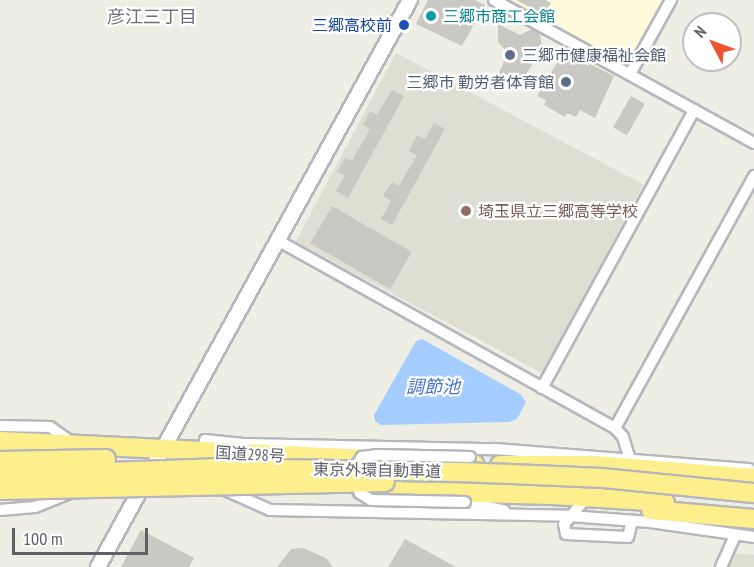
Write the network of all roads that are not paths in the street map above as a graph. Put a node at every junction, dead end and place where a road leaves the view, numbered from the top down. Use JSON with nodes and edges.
{"nodes":[{"id":1,"x":410,"y":0,"type":"edge"},
{"id":2,"x":494,"y":0,"type":"edge"},
{"id":3,"x":671,"y":0,"type":"edge"},
{"id":4,"x":630,"y":74,"type":"junction"},
{"id":5,"x":694,"y":110,"type":"junction"},
{"id":6,"x":754,"y":142,"type":"edge"},
{"id":7,"x":754,"y":176,"type":"edge"},
{"id":8,"x":277,"y":240,"type":"junction"},
{"id":9,"x":542,"y":388,"type":"junction"},
{"id":10,"x":0,"y":426,"type":"edge"},
{"id":11,"x":615,"y":428,"type":"junction"},
{"id":12,"x":0,"y":441,"type":"edge"},
{"id":13,"x":74,"y":444,"type":"junction"},
{"id":14,"x":245,"y":444,"type":"junction"},
{"id":15,"x":211,"y":446,"type":"junction"},
{"id":16,"x":163,"y":450,"type":"junction"},
{"id":17,"x":497,"y":457,"type":"junction"},
{"id":18,"x":629,"y":457,"type":"junction"},
{"id":19,"x":0,"y":461,"type":"edge"},
{"id":20,"x":296,"y":468,"type":"junction"},
{"id":21,"x":709,"y":469,"type":"junction"},
{"id":22,"x":754,"y":470,"type":"edge"},
{"id":23,"x":0,"y":476,"type":"edge"},
{"id":24,"x":667,"y":477,"type":"dead end"},
{"id":25,"x":754,"y":478,"type":"edge"},
{"id":26,"x":225,"y":489,"type":"junction"},
{"id":27,"x":0,"y":490,"type":"edge"},
{"id":28,"x":140,"y":490,"type":"junction"},
{"id":29,"x":754,"y":493,"type":"edge"},
{"id":30,"x":70,"y":494,"type":"junction"},
{"id":31,"x":500,"y":494,"type":"junction"},
{"id":32,"x":0,"y":497,"type":"edge"},
{"id":33,"x":754,"y":503,"type":"edge"},
{"id":34,"x":668,"y":507,"type":"junction"},
{"id":35,"x":0,"y":510,"type":"edge"},
{"id":36,"x":575,"y":510,"type":"junction"},
{"id":37,"x":519,"y":514,"type":"junction"},
{"id":38,"x":754,"y":519,"type":"edge"},
{"id":39,"x":632,"y":521,"type":"junction"},
{"id":40,"x":754,"y":529,"type":"edge"},
{"id":41,"x":735,"y":535,"type":"junction"},
{"id":42,"x":754,"y":537,"type":"edge"},
{"id":43,"x":98,"y":567,"type":"edge"},
{"id":44,"x":721,"y":567,"type":"edge"}],
"edges":[{"from":1,"to":8,"type":"street"},
{"from":2,"to":4,"type":"street"},
{"from":3,"to":4,"type":"street"},
{"from":4,"to":5,"type":"street"},
{"from":5,"to":6,"type":"street"},
{"from":5,"to":9,"type":"street"},
{"from":7,"to":11,"type":"street"},
{"from":8,"to":9,"type":"street"},
{"from":8,"to":16,"type":"street"},
{"from":9,"to":11,"type":"street"},
{"from":10,"to":13,"type":"street"},
{"from":11,"to":18,"type":"street"},
{"from":12,"to":13,"type":"highway","name":"国道298号"},
{"from":13,"to":16,"type":"highway","name":"国道298号"},
{"from":14,"to":15,"type":"street"},
{"from":14,"to":15,"type":"street"},
{"from":14,"to":17,"type":"street"},
{"from":15,"to":16,"type":"highway","name":"国道298号"},
{"from":15,"to":17,"type":"highway","name":"国道298号"},
{"from":16,"to":28,"type":"street"},
{"from":17,"to":18,"type":"street"},
{"from":17,"to":21,"type":"highway","name":"国道298号"},
{"from":17,"to":24,"type":"highway","name":"国道298号"},
{"from":17,"to":37,"type":"street","bridge":true},
{"from":18,"to":21,"type":"street"},
{"from":19,"to":20,"type":"highway","bridge":true},
{"from":20,"to":23,"type":"highway","name":"東京外環自動車道","bridge":true},
{"from":20,"to":29,"type":"highway","name":"東京外環自動車道","bridge":true},
{"from":21,"to":22,"type":"street"},
{"from":21,"to":25,"type":"highway","name":"国道298号"},
{"from":26,"to":28,"type":"highway","name":"国道298号"},
{"from":26,"to":31,"type":"highway","name":"国道298号"},
{"from":26,"to":37,"type":"street"},
{"from":27,"to":33,"type":"highway","name":"東京外環自動車道","bridge":true},
{"from":28,"to":30,"type":"highway","name":"国道298号"},
{"from":28,"to":43,"type":"street"},
{"from":30,"to":32,"type":"highway","name":"国道298号"},
{"from":30,"to":35,"type":"street"},
{"from":31,"to":34,"type":"highway","name":"国道298号"},
{"from":31,"to":36,"type":"highway","name":"国道298号"},
{"from":34,"to":36,"type":"highway","name":"国道298号"},
{"from":34,"to":38,"type":"highway","name":"国道298号"},
{"from":34,"to":40,"type":"highway"},
{"from":36,"to":37,"type":"street"},
{"from":36,"to":39,"type":"street"},
{"from":36,"to":39,"type":"street"},
{"from":39,"to":41,"type":"street"},
{"from":41,"to":42,"type":"street"},
{"from":41,"to":44,"type":"street"}]}
